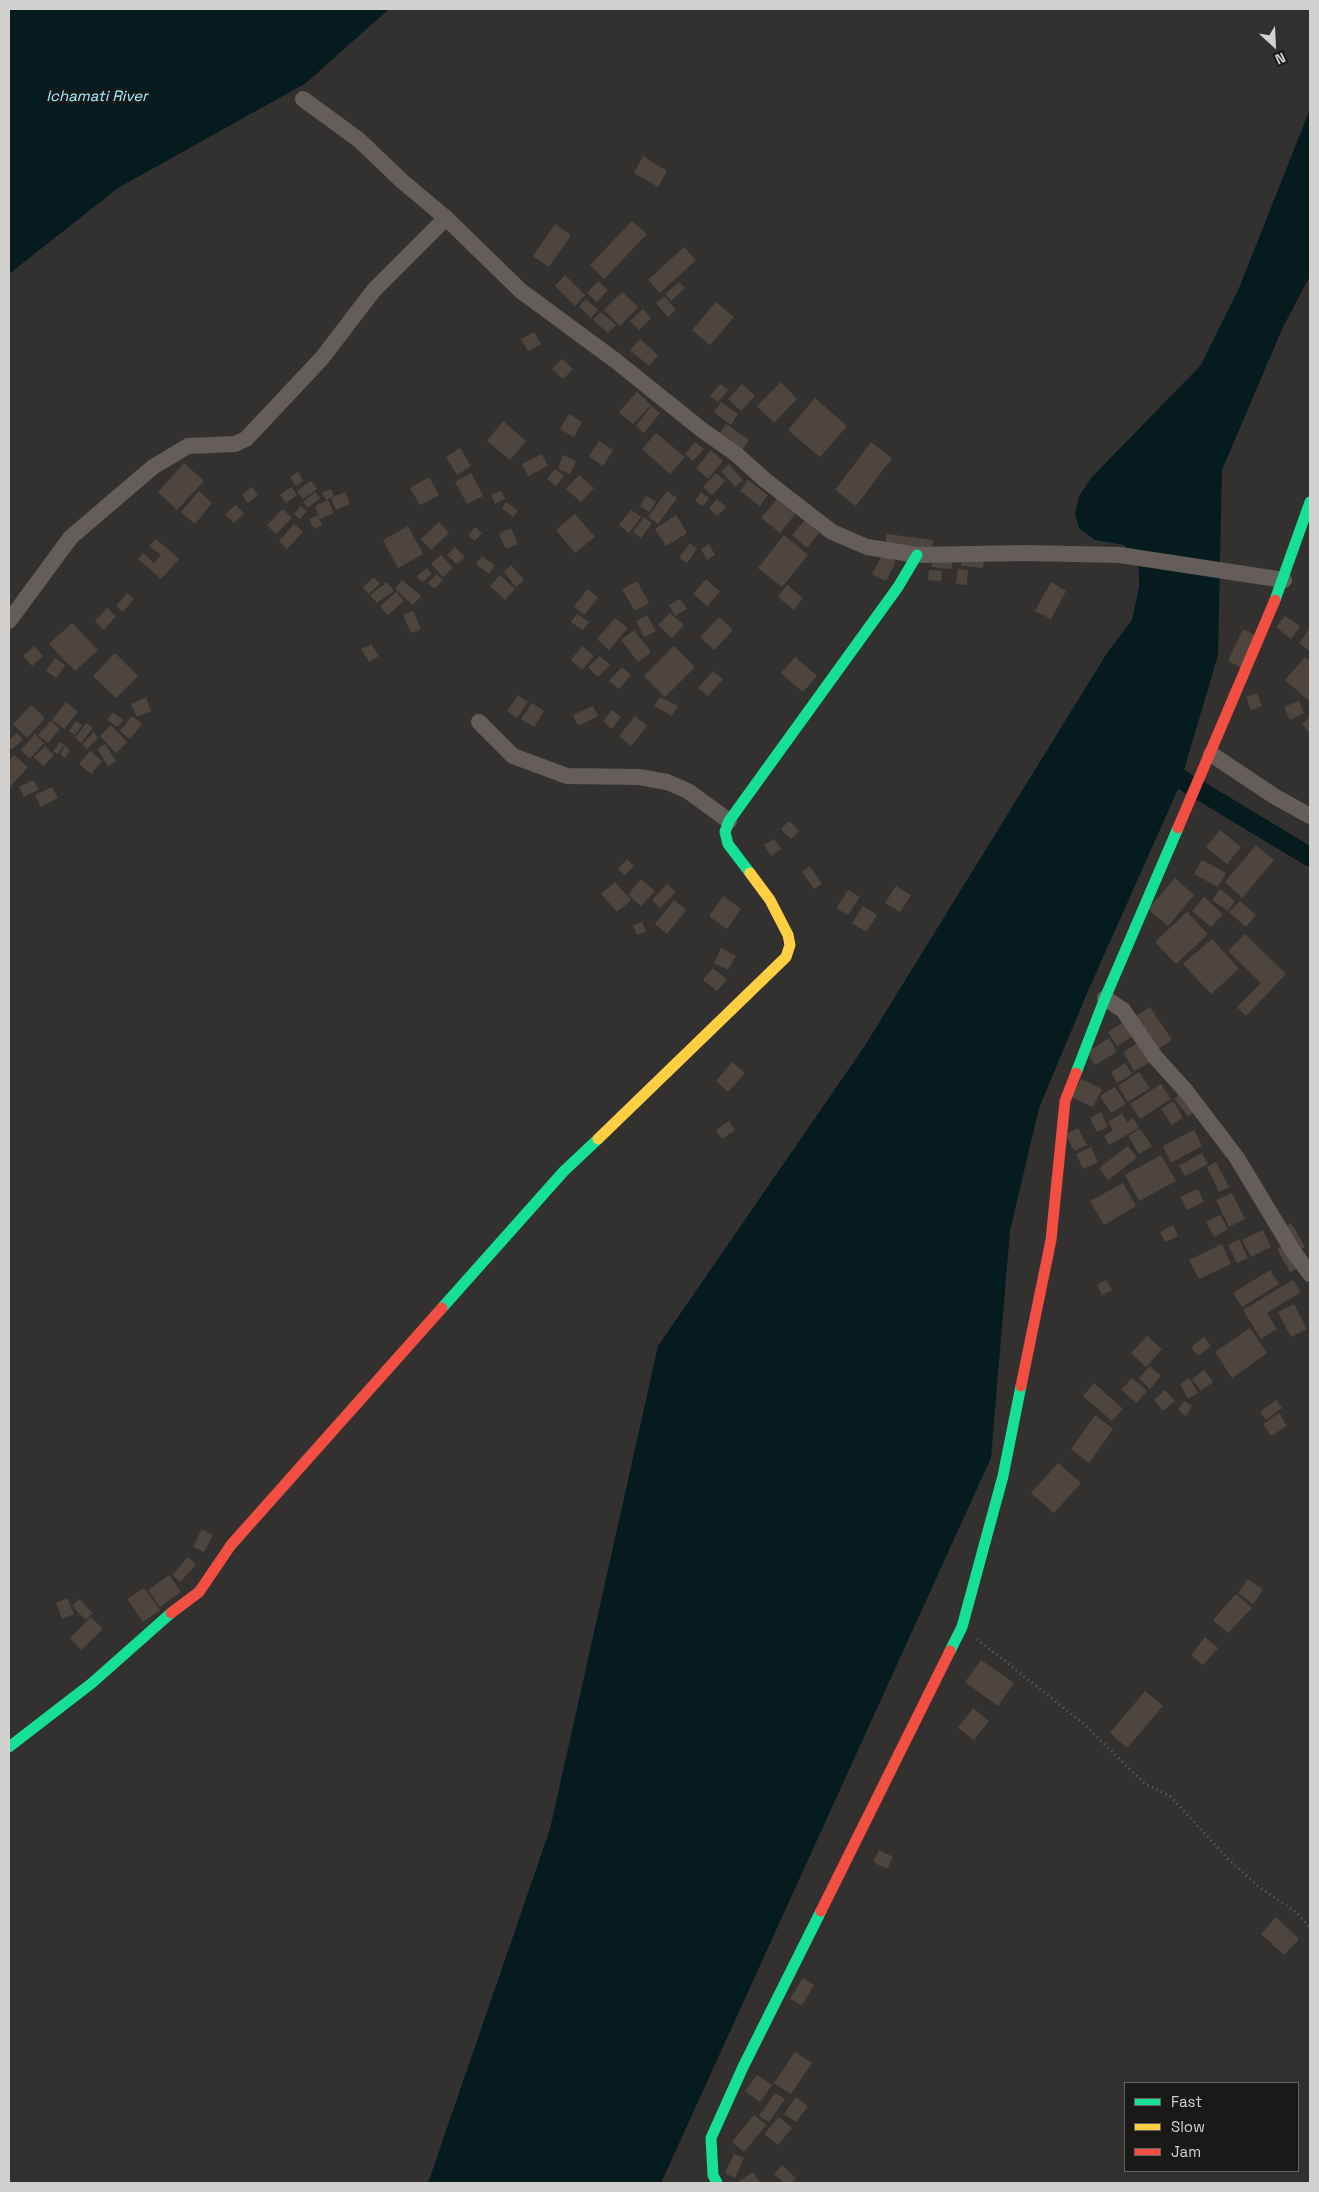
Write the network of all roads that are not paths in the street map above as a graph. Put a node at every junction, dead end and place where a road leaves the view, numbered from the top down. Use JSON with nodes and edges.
{"nodes":[{"id":1,"x":303,"y":99,"type":"dead end"},
{"id":2,"x":446,"y":218,"type":"junction"},
{"id":3,"x":1310,"y":502,"type":"edge"},
{"id":4,"x":917,"y":555,"type":"junction"},
{"id":5,"x":1284,"y":580,"type":"junction"},
{"id":6,"x":9,"y":621,"type":"edge"},
{"id":7,"x":479,"y":722,"type":"dead end"},
{"id":8,"x":1211,"y":754,"type":"junction"},
{"id":9,"x":1310,"y":816,"type":"edge"},
{"id":10,"x":728,"y":821,"type":"junction"},
{"id":11,"x":1105,"y":998,"type":"junction"},
{"id":12,"x":1310,"y":1274,"type":"edge"},
{"id":13,"x":9,"y":1748,"type":"edge"},
{"id":14,"x":717,"y":2183,"type":"edge"}],
"edges":[{"from":1,"to":2,"type":"street"},
{"from":2,"to":4,"type":"street"},
{"from":2,"to":6,"type":"street"},
{"from":3,"to":5,"type":"street"},
{"from":4,"to":5,"type":"street"},
{"from":4,"to":10,"type":"street"},
{"from":5,"to":8,"type":"street"},
{"from":7,"to":10,"type":"street"},
{"from":8,"to":9,"type":"street"},
{"from":8,"to":11,"type":"street"},
{"from":10,"to":13,"type":"street"},
{"from":11,"to":12,"type":"street"},
{"from":11,"to":14,"type":"street"}]}
